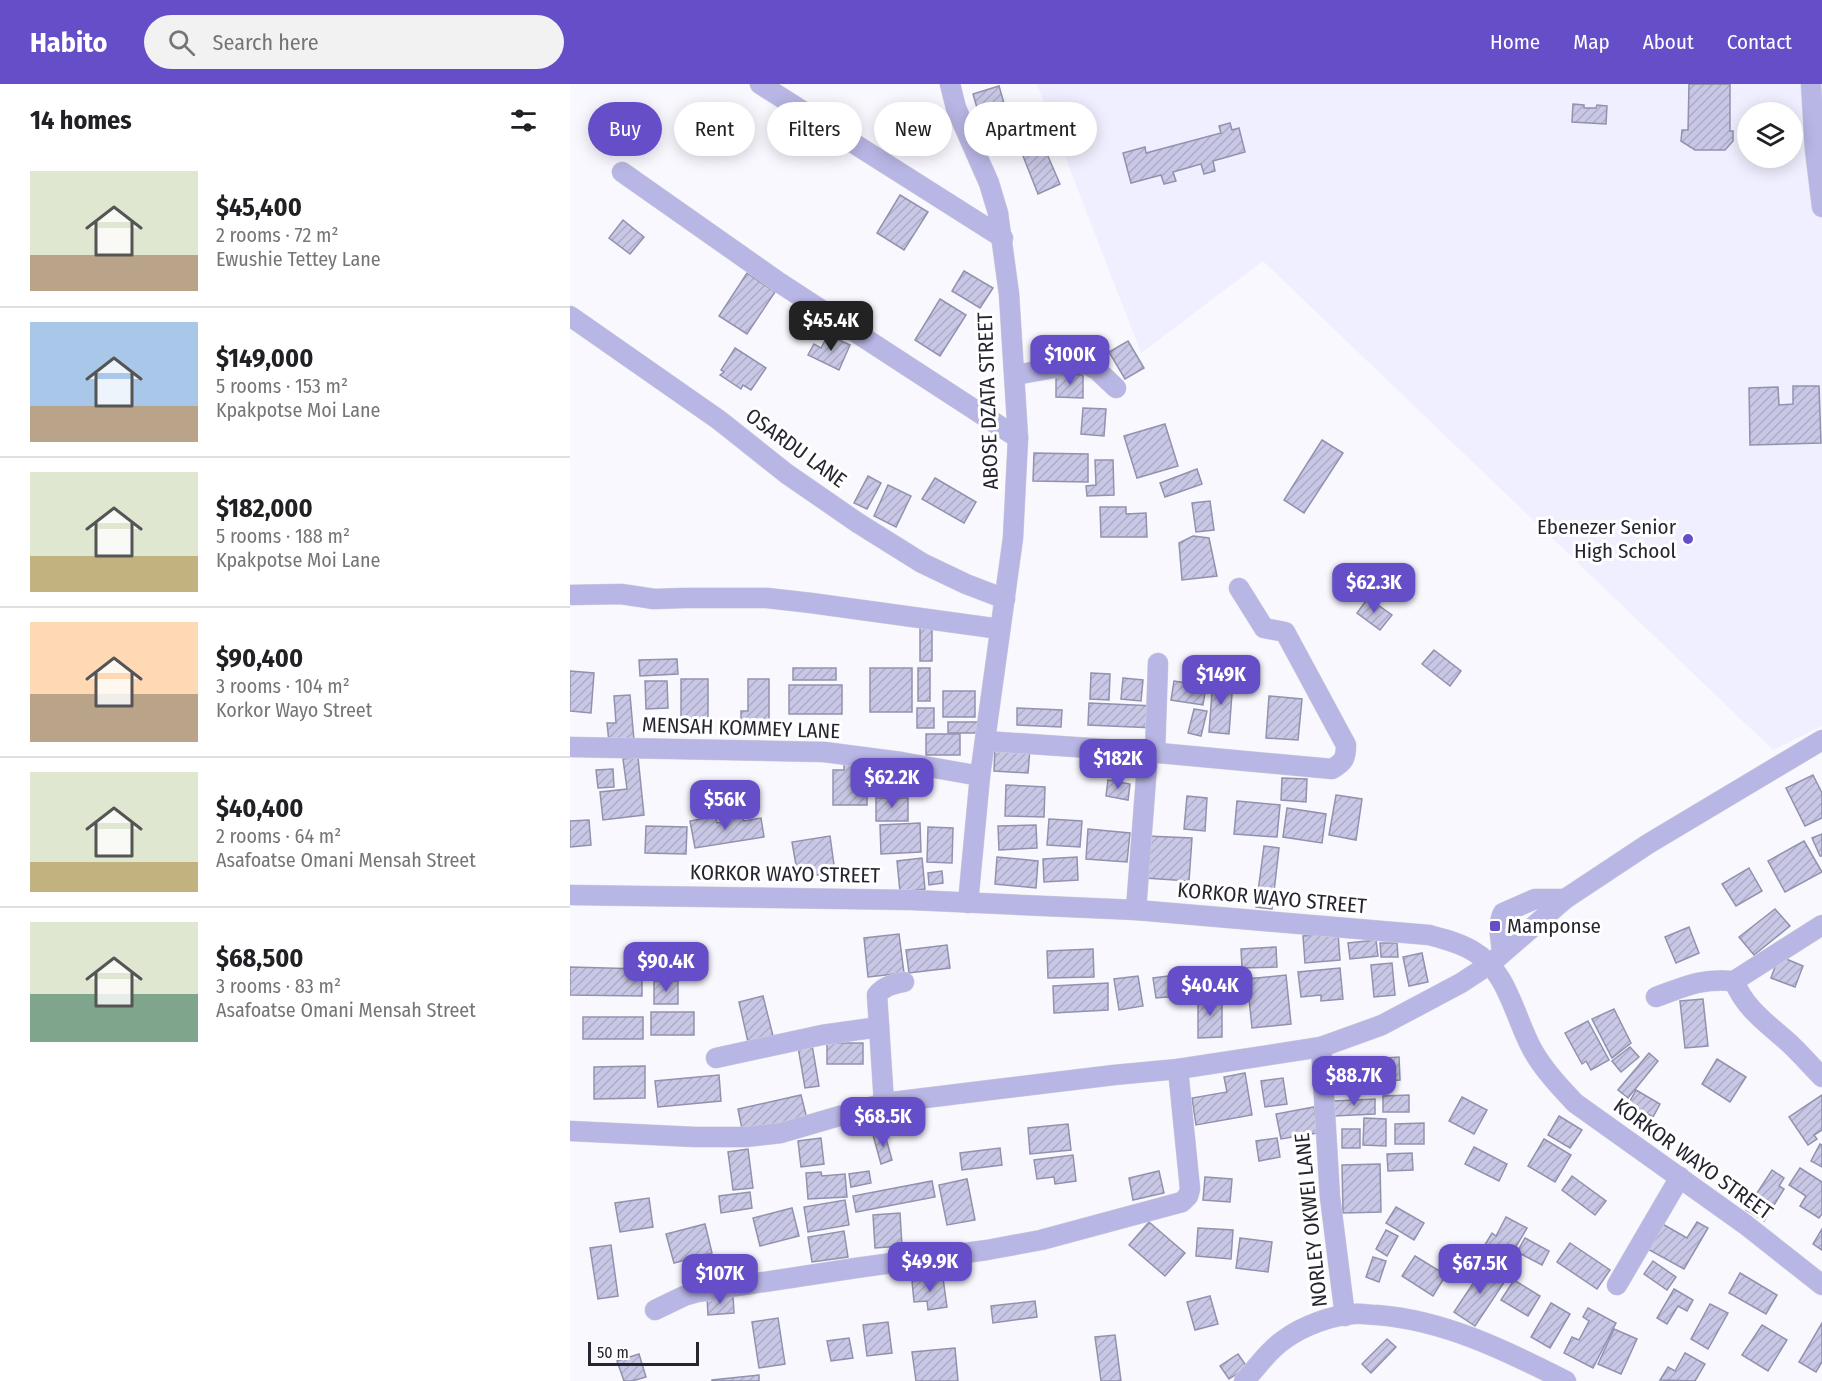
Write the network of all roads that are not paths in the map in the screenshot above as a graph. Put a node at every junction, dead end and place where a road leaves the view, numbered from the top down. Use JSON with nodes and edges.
{"nodes":[{"id":1,"x":760,"y":84,"type":"edge"},
{"id":2,"x":950,"y":84,"type":"edge"},
{"id":3,"x":1811,"y":84,"type":"edge"},
{"id":4,"x":622,"y":172,"type":"dead end"},
{"id":5,"x":1822,"y":207,"type":"edge"},
{"id":6,"x":1003,"y":238,"type":"junction"},
{"id":7,"x":570,"y":316,"type":"edge"},
{"id":8,"x":1015,"y":375,"type":"junction"},
{"id":9,"x":1116,"y":388,"type":"dead end"},
{"id":10,"x":1018,"y":438,"type":"junction"},
{"id":11,"x":1239,"y":588,"type":"dead end"},
{"id":12,"x":570,"y":595,"type":"edge"},
{"id":13,"x":1005,"y":599,"type":"junction"},
{"id":14,"x":1000,"y":628,"type":"junction"},
{"id":15,"x":1158,"y":663,"type":"dead end"},
{"id":16,"x":1822,"y":740,"type":"edge"},
{"id":17,"x":985,"y":741,"type":"junction"},
{"id":18,"x":570,"y":747,"type":"edge"},
{"id":19,"x":1151,"y":752,"type":"junction"},
{"id":20,"x":980,"y":776,"type":"junction"},
{"id":21,"x":570,"y":895,"type":"edge"},
{"id":22,"x":1566,"y":898,"type":"junction"},
{"id":23,"x":968,"y":903,"type":"junction"},
{"id":24,"x":1136,"y":910,"type":"junction"},
{"id":25,"x":1822,"y":925,"type":"edge"},
{"id":26,"x":1496,"y":958,"type":"junction"},
{"id":27,"x":1734,"y":981,"type":"junction"},
{"id":28,"x":904,"y":982,"type":"dead end"},
{"id":29,"x":1656,"y":997,"type":"dead end"},
{"id":30,"x":879,"y":1027,"type":"junction"},
{"id":31,"x":1321,"y":1047,"type":"junction"},
{"id":32,"x":716,"y":1058,"type":"dead end"},
{"id":33,"x":1178,"y":1069,"type":"junction"},
{"id":34,"x":1822,"y":1077,"type":"edge"},
{"id":35,"x":884,"y":1103,"type":"junction"},
{"id":36,"x":570,"y":1131,"type":"edge"},
{"id":37,"x":1680,"y":1177,"type":"junction"},
{"id":38,"x":1617,"y":1285,"type":"dead end"},
{"id":39,"x":1822,"y":1285,"type":"edge"},
{"id":40,"x":655,"y":1310,"type":"dead end"},
{"id":41,"x":1345,"y":1316,"type":"junction"},
{"id":42,"x":1244,"y":1381,"type":"edge"},
{"id":43,"x":1566,"y":1381,"type":"edge"}],
"edges":[{"from":1,"to":6,"type":"street"},
{"from":2,"to":6,"type":"street","name":"ABOSE DZATA STREET"},
{"from":3,"to":5,"type":"street"},
{"from":4,"to":10,"type":"street"},
{"from":6,"to":8,"type":"street","name":"ABOSE DZATA STREET"},
{"from":7,"to":13,"type":"street","name":"OSARDU LANE"},
{"from":8,"to":9,"type":"street"},
{"from":8,"to":10,"type":"street","name":"ABOSE DZATA STREET"},
{"from":10,"to":13,"type":"street","name":"ABOSE DZATA STREET"},
{"from":11,"to":19,"type":"street"},
{"from":12,"to":14,"type":"street"},
{"from":13,"to":14,"type":"street","name":"ABOSE DZATA STREET"},
{"from":14,"to":17,"type":"street","name":"ABOSE DZATA STREET"},
{"from":15,"to":19,"type":"street"},
{"from":16,"to":22,"type":"street"},
{"from":17,"to":19,"type":"street"},
{"from":17,"to":20,"type":"street","name":"ABOSE DZATA STREET"},
{"from":18,"to":20,"type":"street","name":"MENSAH KOMMEY LANE"},
{"from":19,"to":24,"type":"street"},
{"from":20,"to":23,"type":"street","name":"ABOSE DZATA STREET"},
{"from":21,"to":23,"type":"street","name":"KORKOR WAYO STREET"},
{"from":22,"to":26,"type":"street"},
{"from":22,"to":26,"type":"street"},
{"from":23,"to":24,"type":"street","name":"KORKOR WAYO STREET"},
{"from":24,"to":26,"type":"street","name":"KORKOR WAYO STREET"},
{"from":25,"to":27,"type":"street"},
{"from":26,"to":31,"type":"street"},
{"from":26,"to":37,"type":"street","name":"KORKOR WAYO STREET"},
{"from":27,"to":29,"type":"street"},
{"from":27,"to":34,"type":"street"},
{"from":28,"to":30,"type":"street"},
{"from":30,"to":32,"type":"street"},
{"from":30,"to":35,"type":"street"},
{"from":31,"to":33,"type":"street"},
{"from":31,"to":41,"type":"street","name":"NORLEY OKWEI LANE"},
{"from":33,"to":35,"type":"street"},
{"from":33,"to":40,"type":"street"},
{"from":35,"to":36,"type":"street"},
{"from":37,"to":38,"type":"street"},
{"from":37,"to":39,"type":"street","name":"KORKOR WAYO STREET"},
{"from":41,"to":42,"type":"street"},
{"from":41,"to":43,"type":"street"}]}
